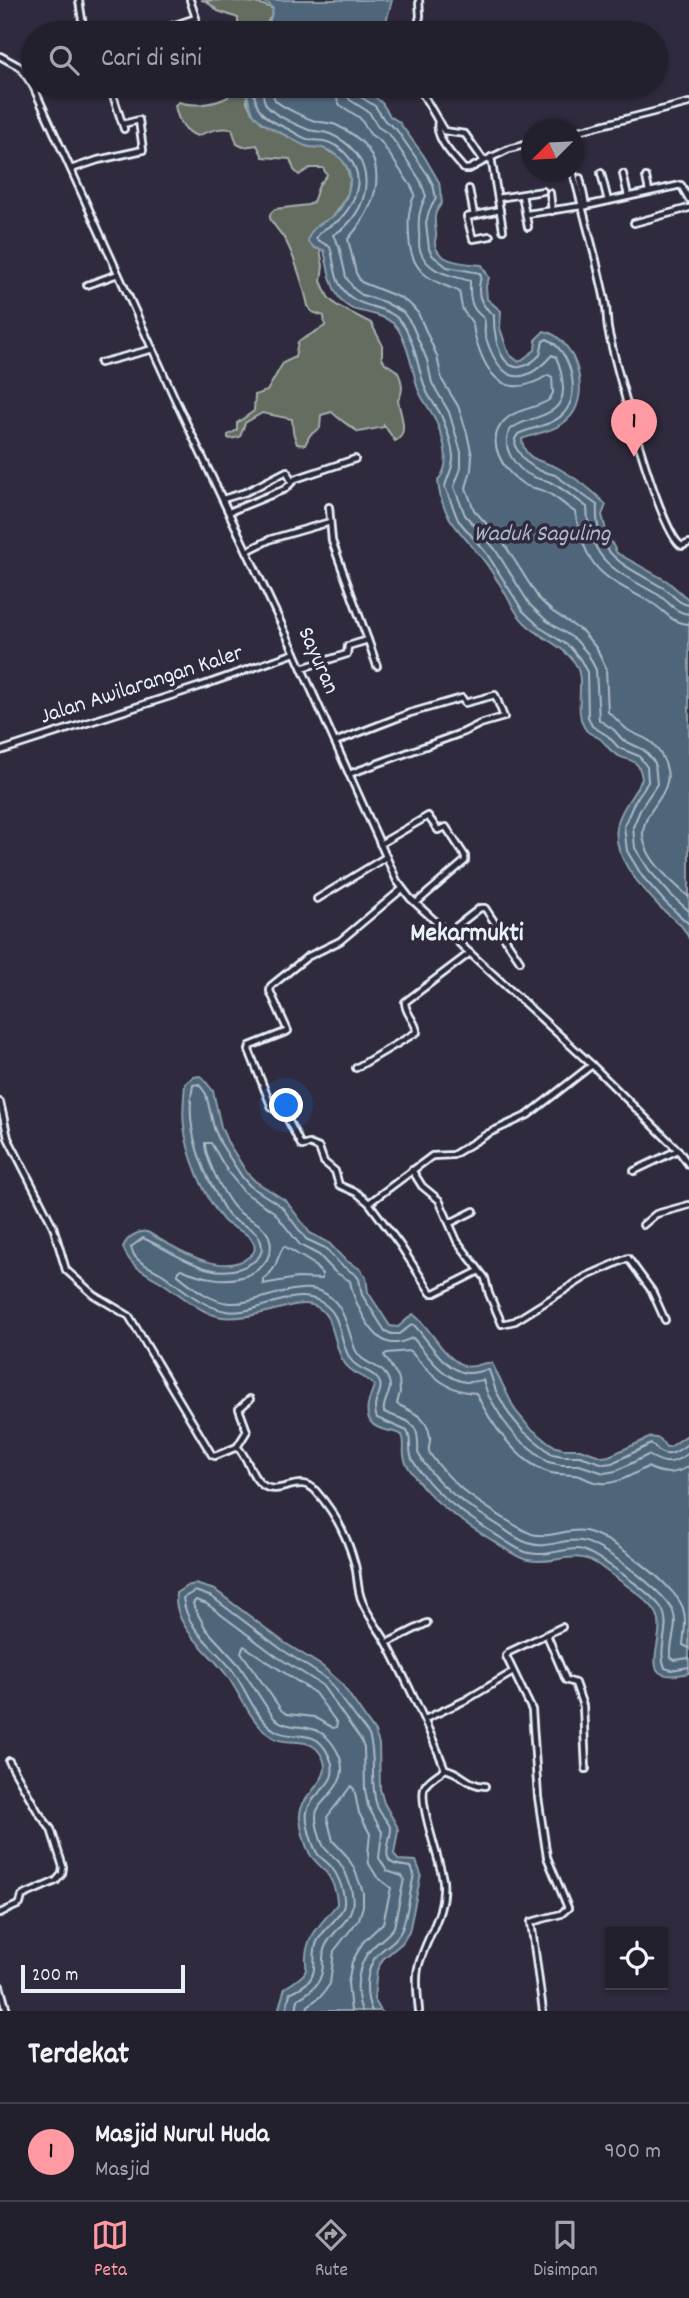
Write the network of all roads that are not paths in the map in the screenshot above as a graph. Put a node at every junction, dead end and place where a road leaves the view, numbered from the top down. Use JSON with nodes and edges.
{"nodes":[{"id":1,"x":79,"y":0,"type":"edge"},
{"id":2,"x":190,"y":0,"type":"edge"},
{"id":3,"x":419,"y":0,"type":"edge"},
{"id":4,"x":82,"y":21,"type":"edge"},
{"id":5,"x":187,"y":21,"type":"edge"},
{"id":6,"x":419,"y":21,"type":"edge"},
{"id":7,"x":0,"y":56,"type":"edge"},
{"id":8,"x":21,"y":68,"type":"edge"},
{"id":9,"x":38,"y":98,"type":"edge"},
{"id":10,"x":114,"y":98,"type":"edge"},
{"id":11,"x":425,"y":98,"type":"edge"},
{"id":12,"x":689,"y":103,"type":"edge"},
{"id":13,"x":439,"y":120,"type":"junction"},
{"id":14,"x":584,"y":129,"type":"edge"},
{"id":15,"x":521,"y":146,"type":"edge"},
{"id":16,"x":491,"y":157,"type":"junction"},
{"id":17,"x":484,"y":161,"type":"junction"},
{"id":18,"x":71,"y":169,"type":"junction"},
{"id":19,"x":601,"y":173,"type":"dead end"},
{"id":20,"x":624,"y":174,"type":"dead end"},
{"id":21,"x":646,"y":177,"type":"dead end"},
{"id":22,"x":576,"y":182,"type":"edge"},
{"id":23,"x":580,"y":182,"type":"edge"},
{"id":24,"x":470,"y":189,"type":"dead end"},
{"id":25,"x":543,"y":191,"type":"dead end"},
{"id":26,"x":649,"y":191,"type":"junction"},
{"id":27,"x":550,"y":193,"type":"dead end"},
{"id":28,"x":522,"y":195,"type":"junction"},
{"id":29,"x":628,"y":196,"type":"junction"},
{"id":30,"x":498,"y":198,"type":"junction"},
{"id":31,"x":689,"y":199,"type":"edge"},
{"id":32,"x":608,"y":201,"type":"junction"},
{"id":33,"x":583,"y":206,"type":"junction"},
{"id":34,"x":689,"y":208,"type":"edge"},
{"id":35,"x":500,"y":210,"type":"junction"},
{"id":36,"x":552,"y":211,"type":"junction"},
{"id":37,"x":527,"y":214,"type":"junction"},
{"id":38,"x":474,"y":215,"type":"junction"},
{"id":39,"x":634,"y":223,"type":"dead end"},
{"id":40,"x":528,"y":227,"type":"dead end"},
{"id":41,"x":503,"y":230,"type":"dead end"},
{"id":42,"x":490,"y":236,"type":"dead end"},
{"id":43,"x":118,"y":274,"type":"junction"},
{"id":44,"x":87,"y":285,"type":"dead end"},
{"id":45,"x":153,"y":349,"type":"junction"},
{"id":46,"x":100,"y":363,"type":"dead end"},
{"id":47,"x":355,"y":459,"type":"dead end"},
{"id":48,"x":292,"y":481,"type":"junction"},
{"id":49,"x":223,"y":499,"type":"junction"},
{"id":50,"x":329,"y":507,"type":"dead end"},
{"id":51,"x":229,"y":512,"type":"junction"},
{"id":52,"x":330,"y":522,"type":"junction"},
{"id":53,"x":689,"y":543,"type":"edge"},
{"id":54,"x":247,"y":551,"type":"junction"},
{"id":55,"x":368,"y":640,"type":"junction"},
{"id":56,"x":295,"y":653,"type":"junction"},
{"id":57,"x":377,"y":666,"type":"dead end"},
{"id":58,"x":302,"y":668,"type":"junction"},
{"id":59,"x":335,"y":742,"type":"junction"},
{"id":60,"x":0,"y":751,"type":"edge"},
{"id":61,"x":349,"y":774,"type":"junction"},
{"id":62,"x":380,"y":844,"type":"junction"},
{"id":63,"x":386,"y":857,"type":"junction"},
{"id":64,"x":402,"y":889,"type":"junction"},
{"id":65,"x":317,"y":899,"type":"dead end"},
{"id":66,"x":416,"y":903,"type":"junction"},
{"id":67,"x":448,"y":933,"type":"junction"},
{"id":68,"x":470,"y":953,"type":"junction"},
{"id":69,"x":520,"y":961,"type":"dead end"},
{"id":70,"x":592,"y":1065,"type":"junction"},
{"id":71,"x":356,"y":1068,"type":"dead end"},
{"id":72,"x":0,"y":1102,"type":"edge"},
{"id":73,"x":678,"y":1150,"type":"junction"},
{"id":74,"x":689,"y":1165,"type":"edge"},
{"id":75,"x":412,"y":1170,"type":"junction"},
{"id":76,"x":634,"y":1171,"type":"dead end"},
{"id":77,"x":369,"y":1203,"type":"junction"},
{"id":78,"x":689,"y":1205,"type":"edge"},
{"id":79,"x":474,"y":1211,"type":"dead end"},
{"id":80,"x":450,"y":1223,"type":"junction"},
{"id":81,"x":643,"y":1225,"type":"dead end"},
{"id":82,"x":479,"y":1271,"type":"junction"},
{"id":83,"x":665,"y":1320,"type":"dead end"},
{"id":84,"x":250,"y":1399,"type":"dead end"},
{"id":85,"x":237,"y":1447,"type":"junction"},
{"id":86,"x":427,"y":1623,"type":"dead end"},
{"id":87,"x":562,"y":1627,"type":"dead end"},
{"id":88,"x":547,"y":1635,"type":"junction"},
{"id":89,"x":387,"y":1643,"type":"junction"},
{"id":90,"x":513,"y":1672,"type":"junction"},
{"id":91,"x":425,"y":1719,"type":"junction"},
{"id":92,"x":9,"y":1761,"type":"dead end"},
{"id":93,"x":445,"y":1769,"type":"junction"},
{"id":94,"x":586,"y":1769,"type":"dead end"},
{"id":95,"x":485,"y":1786,"type":"dead end"},
{"id":96,"x":0,"y":1913,"type":"edge"},
{"id":97,"x":0,"y":1986,"type":"edge"},
{"id":98,"x":7,"y":2011,"type":"edge"},
{"id":99,"x":419,"y":2011,"type":"edge"},
{"id":100,"x":543,"y":2011,"type":"edge"}],
"edges":[{"from":1,"to":4,"type":"street"},
{"from":2,"to":5,"type":"street"},
{"from":3,"to":6,"type":"street"},
{"from":7,"to":8,"type":"street","name":"Sayuran"},
{"from":9,"to":18,"type":"street","name":"Sayuran"},
{"from":10,"to":18,"type":"street"},
{"from":11,"to":13,"type":"street"},
{"from":12,"to":14,"type":"street"},
{"from":13,"to":17,"type":"street"},
{"from":13,"to":17,"type":"street"},
{"from":15,"to":16,"type":"street"},
{"from":16,"to":17,"type":"street"},
{"from":16,"to":30,"type":"street"},
{"from":18,"to":43,"type":"street","name":"Sayuran"},
{"from":19,"to":32,"type":"street"},
{"from":20,"to":29,"type":"street"},
{"from":21,"to":26,"type":"street"},
{"from":22,"to":33,"type":"street"},
{"from":23,"to":33,"type":"street"},
{"from":24,"to":38,"type":"street"},
{"from":25,"to":28,"type":"street"},
{"from":26,"to":29,"type":"street"},
{"from":26,"to":31,"type":"street"},
{"from":27,"to":36,"type":"street"},
{"from":28,"to":30,"type":"street"},
{"from":28,"to":37,"type":"street"},
{"from":29,"to":32,"type":"street"},
{"from":30,"to":35,"type":"street"},
{"from":32,"to":33,"type":"street"},
{"from":33,"to":36,"type":"street"},
{"from":33,"to":53,"type":"street"},
{"from":34,"to":39,"type":"street"},
{"from":35,"to":38,"type":"street"},
{"from":35,"to":41,"type":"street"},
{"from":36,"to":37,"type":"street"},
{"from":37,"to":40,"type":"street"},
{"from":38,"to":42,"type":"street"},
{"from":43,"to":44,"type":"street"},
{"from":43,"to":45,"type":"street","name":"Sayuran"},
{"from":45,"to":46,"type":"street"},
{"from":45,"to":49,"type":"street","name":"Sayuran"},
{"from":47,"to":48,"type":"street"},
{"from":48,"to":49,"type":"street"},
{"from":48,"to":51,"type":"street"},
{"from":49,"to":51,"type":"street","name":"Sayuran"},
{"from":50,"to":52,"type":"street"},
{"from":51,"to":54,"type":"street","name":"Sayuran"},
{"from":52,"to":54,"type":"street"},
{"from":52,"to":55,"type":"street"},
{"from":54,"to":56,"type":"street","name":"Sayuran"},
{"from":55,"to":57,"type":"street"},
{"from":55,"to":58,"type":"street"},
{"from":56,"to":58,"type":"street","name":"Sayuran"},
{"from":56,"to":60,"type":"street","name":"Jalan Awilarangan Kaler"},
{"from":58,"to":59,"type":"street","name":"Sayuran"},
{"from":59,"to":61,"type":"street","name":"Sayuran"},
{"from":59,"to":61,"type":"street"},
{"from":61,"to":62,"type":"street","name":"Sayuran"},
{"from":62,"to":63,"type":"street","name":"Sayuran"},
{"from":62,"to":66,"type":"street"},
{"from":63,"to":64,"type":"street","name":"Sayuran"},
{"from":63,"to":65,"type":"street"},
{"from":64,"to":66,"type":"street","name":"Sayuran"},
{"from":64,"to":77,"type":"street"},
{"from":66,"to":67,"type":"street","name":"Sayuran"},
{"from":67,"to":68,"type":"street","name":"Sayuran"},
{"from":67,"to":69,"type":"street"},
{"from":68,"to":70,"type":"street","name":"Sayuran"},
{"from":68,"to":71,"type":"street"},
{"from":70,"to":73,"type":"street","name":"Sayuran"},
{"from":70,"to":75,"type":"street"},
{"from":72,"to":85,"type":"street"},
{"from":73,"to":74,"type":"street","name":"Sayuran"},
{"from":73,"to":76,"type":"street"},
{"from":75,"to":77,"type":"street"},
{"from":75,"to":80,"type":"street"},
{"from":77,"to":82,"type":"street"},
{"from":78,"to":81,"type":"street"},
{"from":79,"to":80,"type":"street"},
{"from":80,"to":82,"type":"street"},
{"from":82,"to":83,"type":"street"},
{"from":84,"to":85,"type":"street"},
{"from":85,"to":89,"type":"street"},
{"from":86,"to":89,"type":"street"},
{"from":87,"to":88,"type":"street"},
{"from":88,"to":90,"type":"street"},
{"from":88,"to":94,"type":"street"},
{"from":89,"to":91,"type":"street"},
{"from":90,"to":91,"type":"street"},
{"from":90,"to":100,"type":"street"},
{"from":91,"to":93,"type":"street"},
{"from":92,"to":96,"type":"street"},
{"from":93,"to":95,"type":"street"},
{"from":93,"to":99,"type":"street"},
{"from":97,"to":98,"type":"street"}]}
